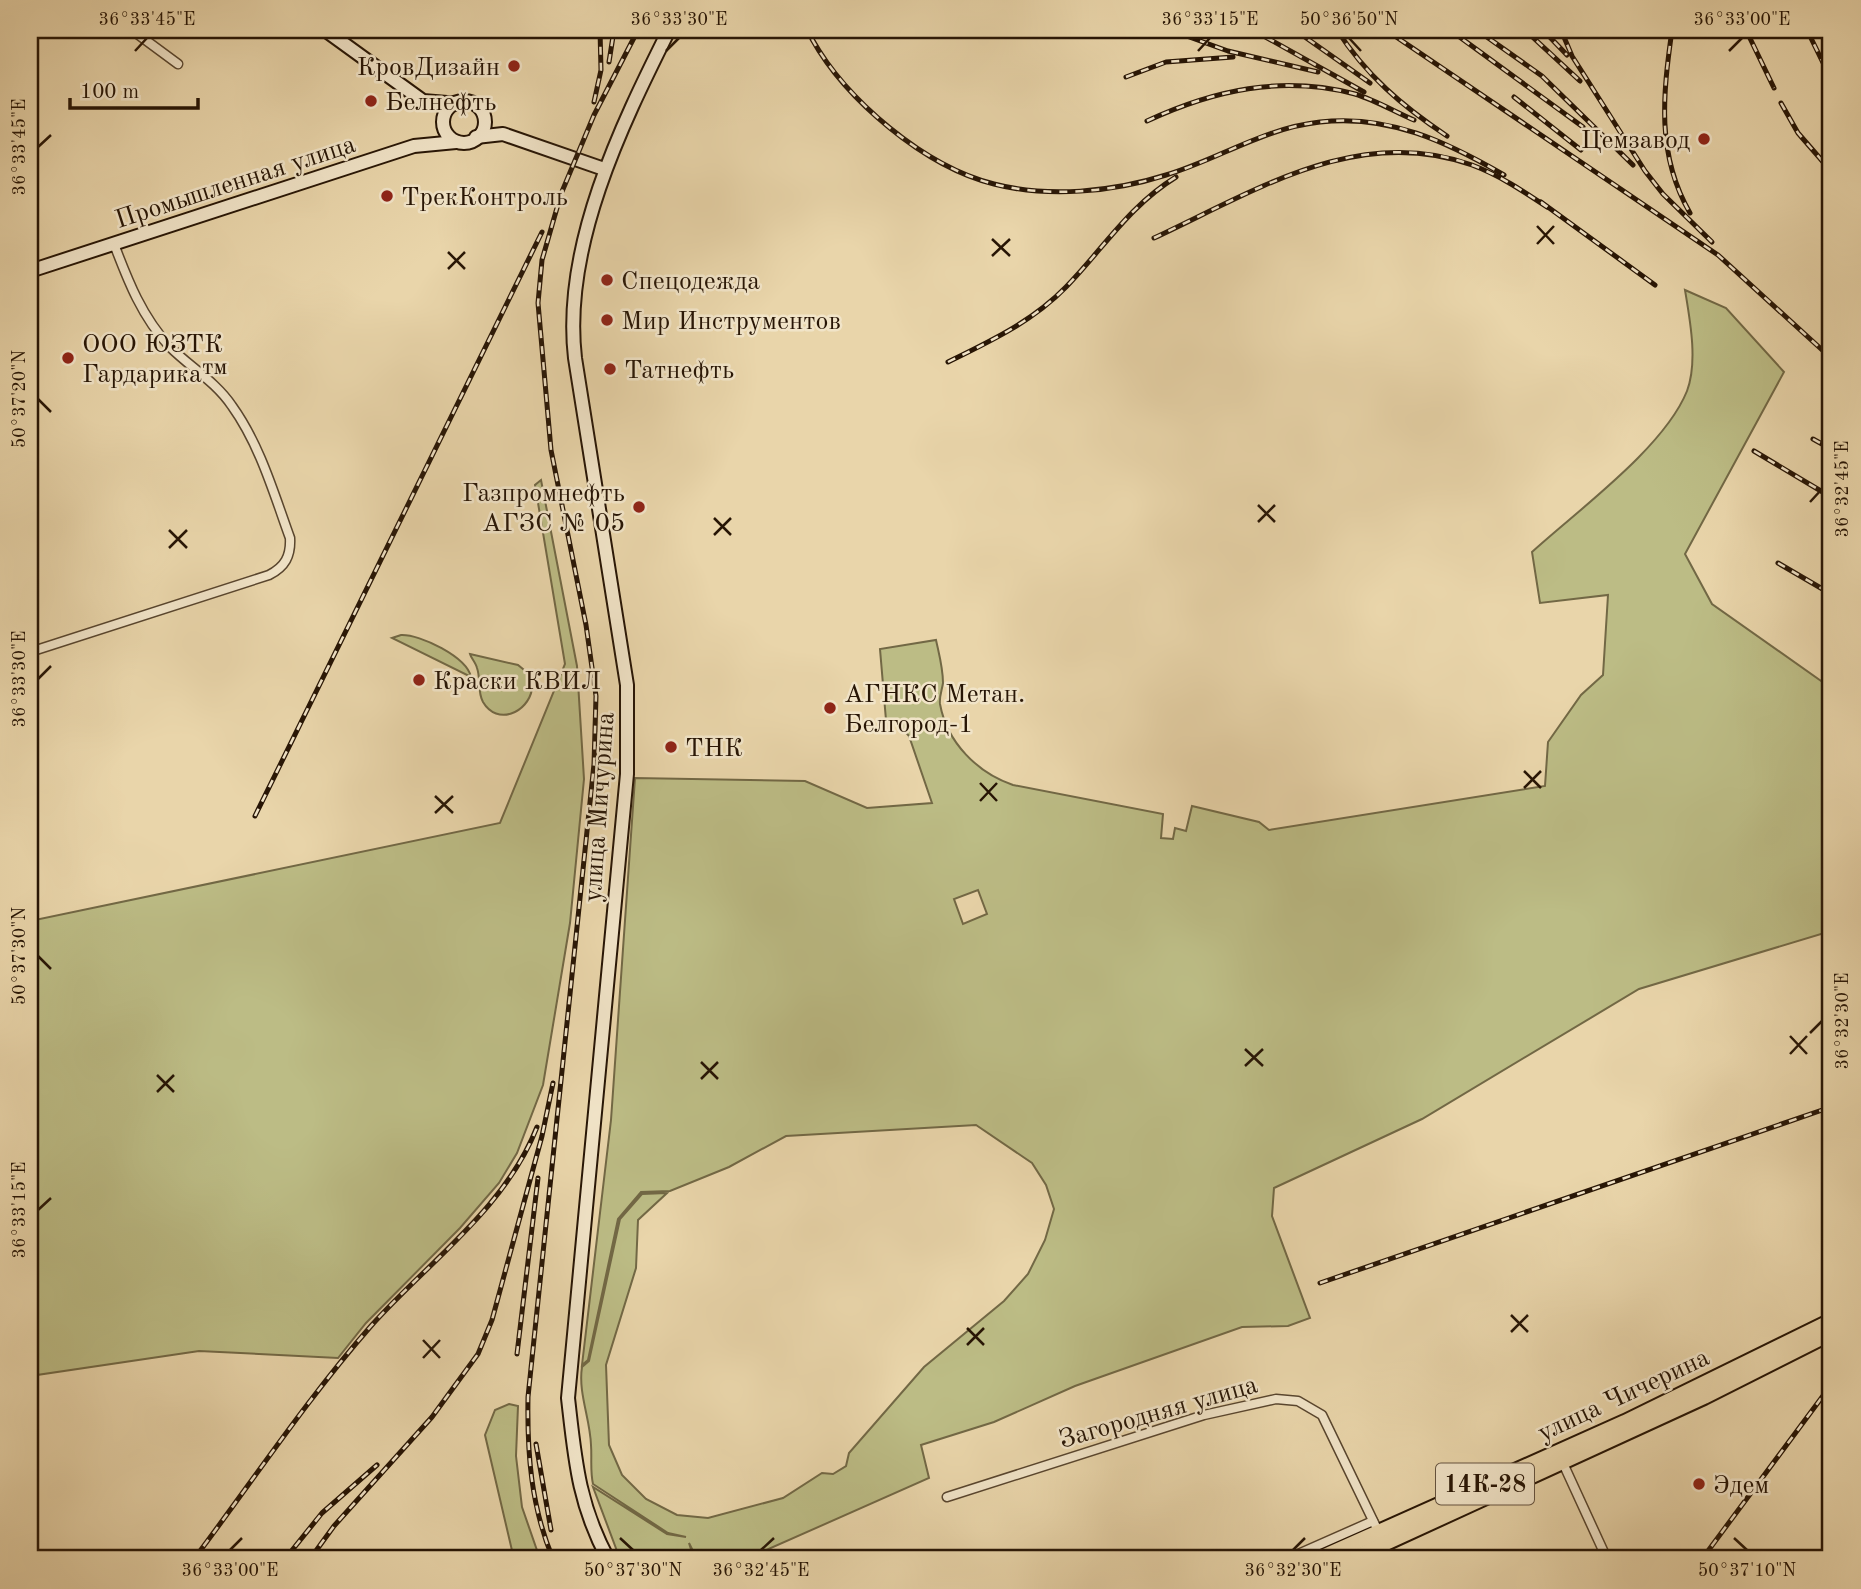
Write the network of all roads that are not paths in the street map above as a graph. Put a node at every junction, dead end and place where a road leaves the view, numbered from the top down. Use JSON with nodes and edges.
{"nodes":[{"id":1,"x":132,"y":30,"type":"edge"},
{"id":2,"x":325,"y":30,"type":"edge"},
{"id":3,"x":669,"y":30,"type":"edge"},
{"id":4,"x":178,"y":64,"type":"dead end"},
{"id":5,"x":424,"y":101,"type":"junction"},
{"id":6,"x":459,"y":104,"type":"junction"},
{"id":7,"x":486,"y":118,"type":"junction"},
{"id":8,"x":441,"y":124,"type":"junction"},
{"id":9,"x":503,"y":134,"type":"junction"},
{"id":10,"x":476,"y":137,"type":"junction"},
{"id":11,"x":456,"y":142,"type":"junction"},
{"id":12,"x":425,"y":144,"type":"junction"},
{"id":13,"x":604,"y":169,"type":"junction"},
{"id":14,"x":114,"y":244,"type":"junction"},
{"id":15,"x":30,"y":271,"type":"edge"},
{"id":16,"x":30,"y":652,"type":"edge"},
{"id":17,"x":1831,"y":1321,"type":"edge"},
{"id":18,"x":1831,"y":1333,"type":"edge"},
{"id":19,"x":1560,"y":1457,"type":"junction"},
{"id":20,"x":947,"y":1497,"type":"dead end"},
{"id":21,"x":1379,"y":1533,"type":"junction"},
{"id":22,"x":608,"y":1559,"type":"edge"},
{"id":23,"x":1287,"y":1559,"type":"edge"},
{"id":24,"x":1318,"y":1559,"type":"edge"},
{"id":25,"x":1351,"y":1559,"type":"edge"},
{"id":26,"x":1606,"y":1559,"type":"edge"}],
"edges":[{"from":1,"to":4,"type":"street"},
{"from":2,"to":5,"type":"main road"},
{"from":3,"to":13,"type":"main road","name":"улица Мичурина"},
{"from":5,"to":6,"type":"main road"},
{"from":5,"to":8,"type":"main road"},
{"from":6,"to":7,"type":"main road"},
{"from":6,"to":8,"type":"main road"},
{"from":7,"to":9,"type":"main road"},
{"from":7,"to":10,"type":"main road"},
{"from":8,"to":11,"type":"main road"},
{"from":8,"to":12,"type":"main road"},
{"from":9,"to":10,"type":"main road"},
{"from":9,"to":13,"type":"main road"},
{"from":10,"to":11,"type":"main road"},
{"from":11,"to":12,"type":"main road","name":"Промышленная улица"},
{"from":12,"to":14,"type":"main road","name":"Промышленная улица"},
{"from":13,"to":22,"type":"main road","name":"улица Мичурина"},
{"from":14,"to":15,"type":"main road","name":"Промышленная улица"},
{"from":14,"to":16,"type":"street"},
{"from":17,"to":19,"type":"main road","name":"улица Чичерина","number":"14К-28"},
{"from":18,"to":19,"type":"main road","name":"улица Чичерина","number":"14К-28"},
{"from":19,"to":21,"type":"main road","name":"улица Чичерина","number":"14К-28"},
{"from":19,"to":26,"type":"street"},
{"from":20,"to":21,"type":"street","name":"Загородняя улица"},
{"from":21,"to":23,"type":"street"},
{"from":21,"to":24,"type":"main road","name":"улица Чичерина","number":"14К-28"},
{"from":21,"to":25,"type":"main road","name":"улица Чичерина","number":"14К-28"}]}
